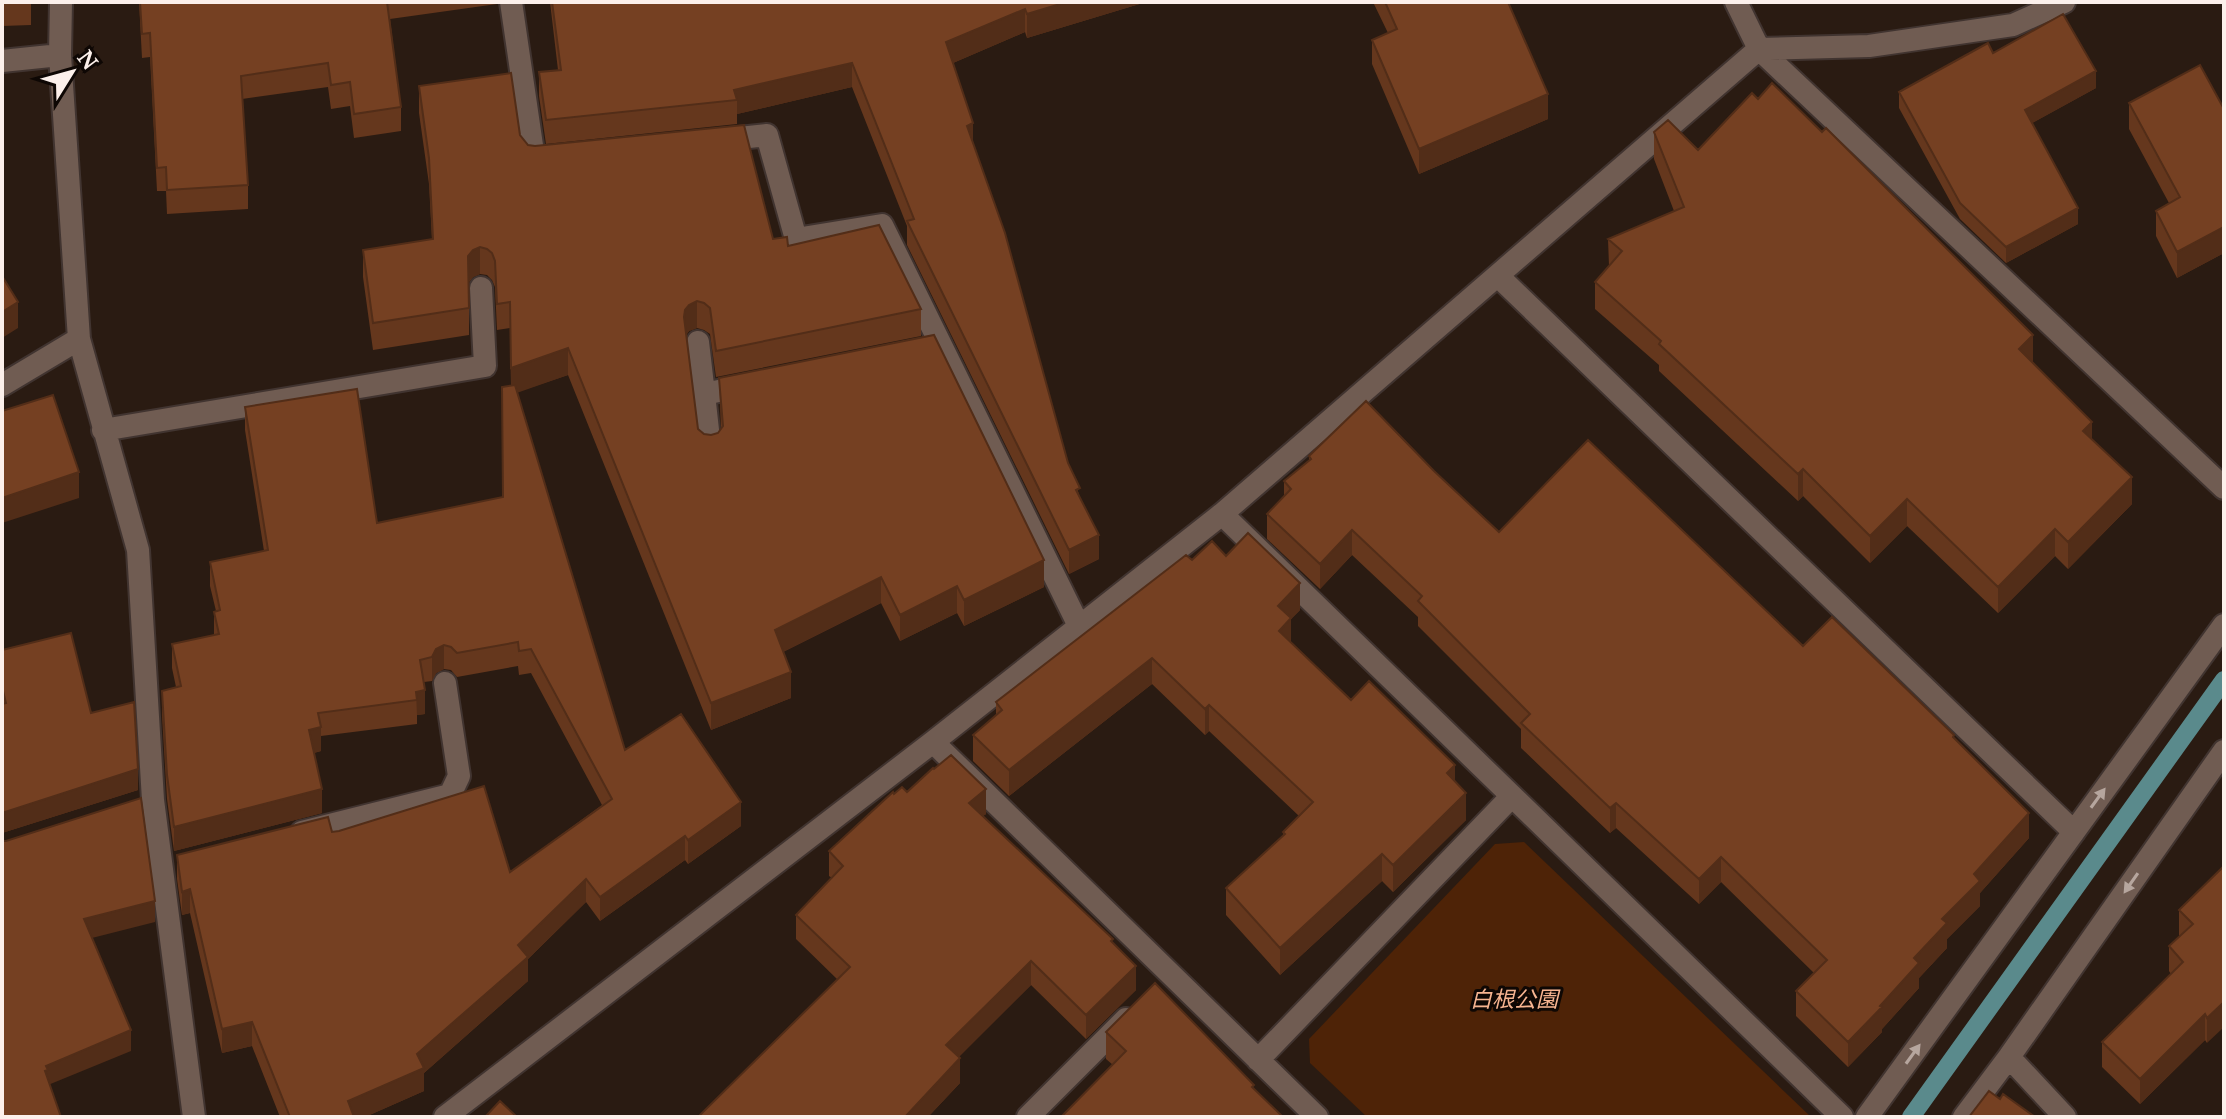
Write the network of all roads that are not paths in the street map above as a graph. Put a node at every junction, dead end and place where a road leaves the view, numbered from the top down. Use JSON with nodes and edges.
{"nodes":[{"id":1,"x":61,"y":2,"type":"edge"},
{"id":2,"x":511,"y":2,"type":"edge"},
{"id":3,"x":1736,"y":2,"type":"edge"},
{"id":4,"x":2064,"y":2,"type":"edge"},
{"id":5,"x":1759,"y":49,"type":"junction"},
{"id":6,"x":60,"y":55,"type":"junction"},
{"id":7,"x":2,"y":61,"type":"edge"},
{"id":8,"x":705,"y":141,"type":"edge"},
{"id":9,"x":565,"y":156,"type":"edge"},
{"id":10,"x":1498,"y":276,"type":"junction"},
{"id":11,"x":481,"y":288,"type":"dead end"},
{"id":12,"x":79,"y":339,"type":"junction"},
{"id":13,"x":698,"y":342,"type":"dead end"},
{"id":14,"x":764,"y":382,"type":"edge"},
{"id":15,"x":2,"y":385,"type":"edge"},
{"id":16,"x":704,"y":394,"type":"junction"},
{"id":17,"x":103,"y":430,"type":"junction"},
{"id":18,"x":710,"y":448,"type":"edge"},
{"id":19,"x":2224,"y":488,"type":"edge"},
{"id":20,"x":1222,"y":514,"type":"junction"},
{"id":21,"x":2224,"y":625,"type":"edge"},
{"id":22,"x":1079,"y":626,"type":"junction"},
{"id":23,"x":445,"y":683,"type":"dead end"},
{"id":24,"x":933,"y":742,"type":"junction"},
{"id":25,"x":2224,"y":751,"type":"edge"},
{"id":26,"x":1512,"y":796,"type":"junction"},
{"id":27,"x":2074,"y":832,"type":"junction"},
{"id":28,"x":284,"y":837,"type":"edge"},
{"id":29,"x":1138,"y":1007,"type":"edge"},
{"id":30,"x":2009,"y":1057,"type":"junction"},
{"id":31,"x":1258,"y":1060,"type":"junction"},
{"id":32,"x":194,"y":1117,"type":"edge"},
{"id":33,"x":445,"y":1117,"type":"edge"},
{"id":34,"x":1028,"y":1117,"type":"edge"},
{"id":35,"x":1317,"y":1117,"type":"edge"},
{"id":36,"x":1842,"y":1117,"type":"edge"},
{"id":37,"x":1867,"y":1117,"type":"edge"},
{"id":38,"x":1964,"y":1117,"type":"edge"},
{"id":39,"x":2065,"y":1117,"type":"edge"}],
"edges":[{"from":1,"to":6,"type":"street"},
{"from":2,"to":9,"type":"street"},
{"from":3,"to":5,"type":"street"},
{"from":4,"to":5,"type":"street"},
{"from":5,"to":10,"type":"street"},
{"from":5,"to":19,"type":"street"},
{"from":6,"to":7,"type":"street"},
{"from":6,"to":12,"type":"street"},
{"from":8,"to":22,"type":"street"},
{"from":10,"to":20,"type":"street"},
{"from":10,"to":27,"type":"street"},
{"from":11,"to":17,"type":"street"},
{"from":12,"to":15,"type":"street"},
{"from":12,"to":17,"type":"street"},
{"from":13,"to":16,"type":"street"},
{"from":14,"to":16,"type":"street"},
{"from":16,"to":18,"type":"street"},
{"from":17,"to":32,"type":"street"},
{"from":20,"to":22,"type":"street"},
{"from":20,"to":26,"type":"street"},
{"from":27,"to":21,"type":"street","one_way":true},
{"from":22,"to":24,"type":"street"},
{"from":23,"to":28,"type":"street"},
{"from":24,"to":31,"type":"street"},
{"from":24,"to":33,"type":"street"},
{"from":25,"to":30,"type":"street","one_way":true},
{"from":26,"to":31,"type":"street"},
{"from":26,"to":36,"type":"street"},
{"from":37,"to":27,"type":"street","one_way":true},
{"from":29,"to":34,"type":"street"},
{"from":30,"to":38,"type":"street"},
{"from":30,"to":39,"type":"street"},
{"from":31,"to":35,"type":"street"}]}
